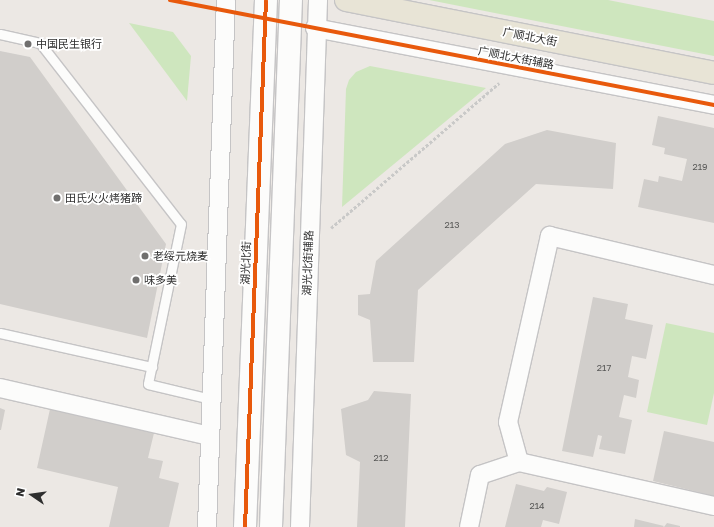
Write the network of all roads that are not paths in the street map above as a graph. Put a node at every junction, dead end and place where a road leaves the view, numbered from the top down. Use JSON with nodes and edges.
{"nodes":[{"id":1,"x":226,"y":0,"type":"edge"},
{"id":2,"x":266,"y":0,"type":"edge"},
{"id":3,"x":291,"y":0,"type":"edge"},
{"id":4,"x":318,"y":0,"type":"edge"},
{"id":5,"x":346,"y":0,"type":"edge"},
{"id":6,"x":411,"y":0,"type":"edge"},
{"id":7,"x":436,"y":18,"type":"junction"},
{"id":8,"x":315,"y":28,"type":"junction"},
{"id":9,"x":0,"y":34,"type":"edge"},
{"id":10,"x":714,"y":73,"type":"edge"},
{"id":11,"x":714,"y":105,"type":"edge"},
{"id":12,"x":714,"y":275,"type":"edge"},
{"id":13,"x":0,"y":333,"type":"edge"},
{"id":14,"x":152,"y":367,"type":"junction"},
{"id":15,"x":0,"y":388,"type":"edge"},
{"id":16,"x":211,"y":399,"type":"junction"},
{"id":17,"x":210,"y":436,"type":"junction"},
{"id":18,"x":519,"y":462,"type":"junction"},
{"id":19,"x":714,"y":506,"type":"edge"},
{"id":20,"x":207,"y":527,"type":"edge"},
{"id":21,"x":245,"y":527,"type":"edge"},
{"id":22,"x":271,"y":527,"type":"edge"},
{"id":23,"x":300,"y":527,"type":"edge"},
{"id":24,"x":469,"y":527,"type":"edge"}],
"edges":[{"from":1,"to":16,"type":"street"},
{"from":2,"to":21,"type":"street","name":"湖光北街"},
{"from":3,"to":22,"type":"street"},
{"from":4,"to":8,"type":"street","name":"湖光北街辅路"},
{"from":5,"to":7,"type":"main road","name":"广顺北大街"},
{"from":6,"to":7,"type":"main road"},
{"from":7,"to":10,"type":"main road","name":"广顺北大街"},
{"from":8,"to":11,"type":"street","name":"广顺北大街辅路"},
{"from":8,"to":23,"type":"street","name":"湖光北街辅路"},
{"from":9,"to":14,"type":"lane"},
{"from":12,"to":18,"type":"street"},
{"from":13,"to":14,"type":"lane"},
{"from":14,"to":16,"type":"lane"},
{"from":15,"to":17,"type":"street"},
{"from":16,"to":17,"type":"street"},
{"from":17,"to":20,"type":"street"},
{"from":18,"to":19,"type":"street"},
{"from":18,"to":24,"type":"street"}]}
